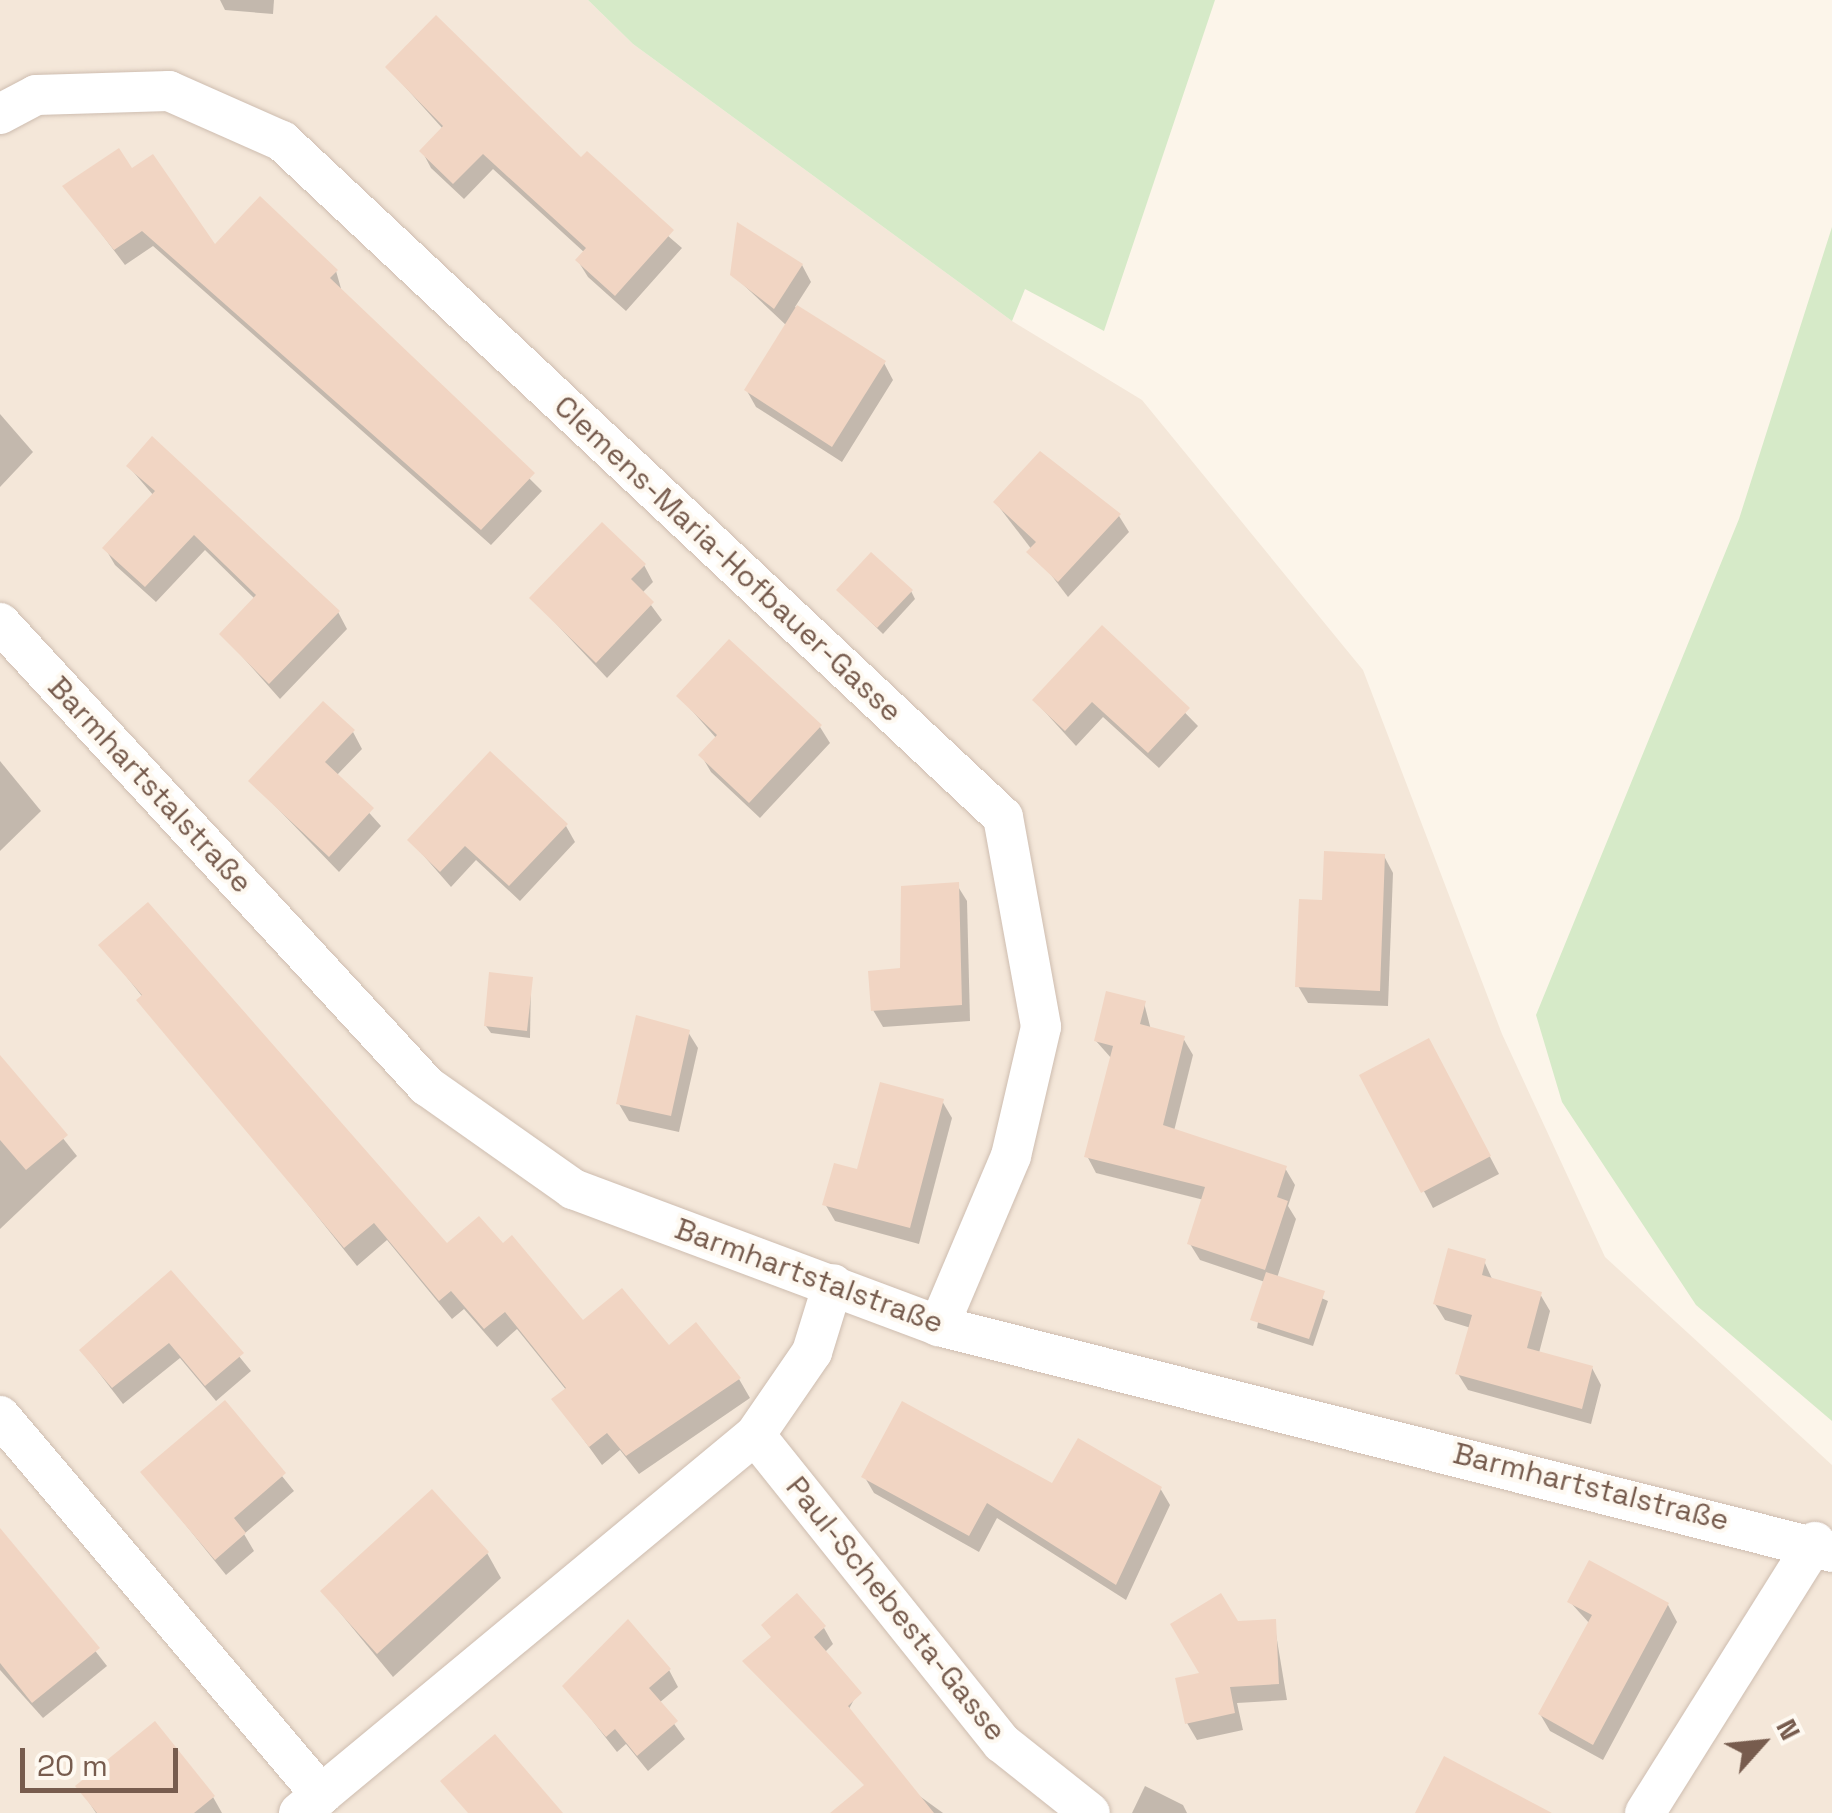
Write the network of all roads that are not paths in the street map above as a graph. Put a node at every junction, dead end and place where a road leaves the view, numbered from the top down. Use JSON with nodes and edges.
{"nodes":[{"id":1,"x":0,"y":114,"type":"edge"},
{"id":2,"x":0,"y":623,"type":"edge"},
{"id":3,"x":833,"y":1284,"type":"junction"},
{"id":4,"x":939,"y":1326,"type":"junction"},
{"id":5,"x":0,"y":1416,"type":"edge"},
{"id":6,"x":756,"y":1434,"type":"junction"},
{"id":7,"x":1824,"y":1547,"type":"edge"},
{"id":8,"x":310,"y":1804,"type":"edge"},
{"id":9,"x":1090,"y":1813,"type":"edge"},
{"id":10,"x":1645,"y":1813,"type":"edge"}],
"edges":[{"from":1,"to":4,"type":"street","name":"Clemens-Maria-Hofbauer-Gasse"},
{"from":2,"to":3,"type":"street","name":"Barmhartstalstraße"},
{"from":3,"to":4,"type":"street","name":"Barmhartstalstraße"},
{"from":3,"to":6,"type":"street"},
{"from":4,"to":7,"type":"street","name":"Barmhartstalstraße"},
{"from":5,"to":8,"type":"street"},
{"from":6,"to":8,"type":"street"},
{"from":6,"to":9,"type":"street","name":"Paul-Schebesta-Gasse"},
{"from":7,"to":10,"type":"street"}]}
